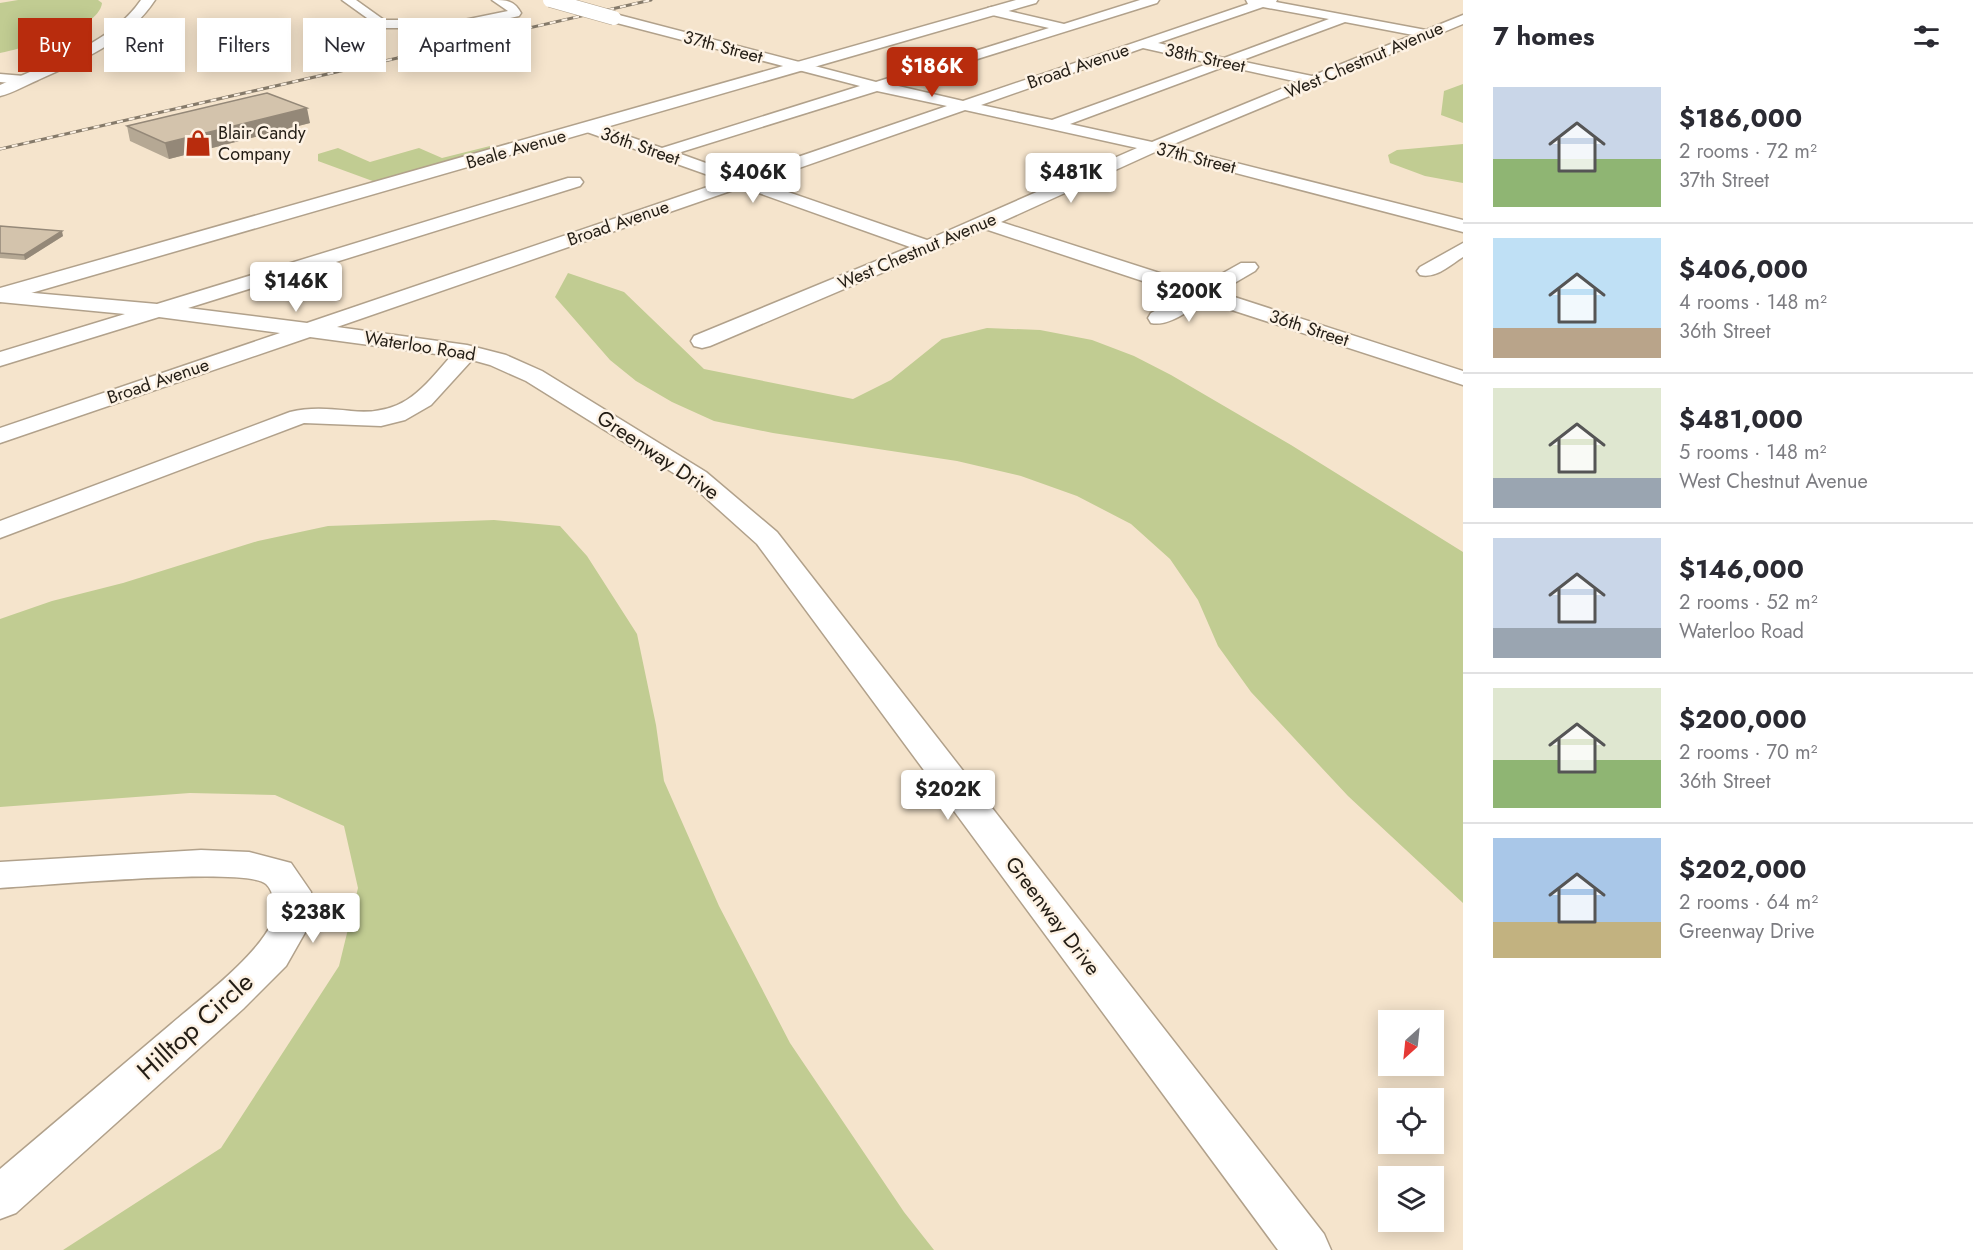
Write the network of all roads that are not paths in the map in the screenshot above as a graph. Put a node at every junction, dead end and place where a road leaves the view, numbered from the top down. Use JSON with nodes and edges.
{"nodes":[{"id":1,"x":148,"y":0,"type":"edge"},
{"id":2,"x":350,"y":0,"type":"edge"},
{"id":3,"x":498,"y":0,"type":"edge"},
{"id":4,"x":550,"y":0,"type":"edge"},
{"id":5,"x":1031,"y":0,"type":"edge"},
{"id":6,"x":1153,"y":0,"type":"edge"},
{"id":7,"x":1260,"y":1,"type":"edge"},
{"id":8,"x":126,"y":7,"type":"dead end"},
{"id":9,"x":992,"y":11,"type":"junction"},
{"id":10,"x":1345,"y":18,"type":"junction"},
{"id":11,"x":1463,"y":19,"type":"edge"},
{"id":12,"x":1065,"y":27,"type":"junction"},
{"id":13,"x":1426,"y":33,"type":"junction"},
{"id":14,"x":1097,"y":34,"type":"dead end"},
{"id":15,"x":1119,"y":39,"type":"dead end"},
{"id":16,"x":1454,"y":39,"type":"dead end"},
{"id":17,"x":1141,"y":44,"type":"junction"},
{"id":18,"x":1227,"y":63,"type":"junction"},
{"id":19,"x":799,"y":67,"type":"junction"},
{"id":20,"x":1313,"y":81,"type":"junction"},
{"id":21,"x":2,"y":82,"type":"edge"},
{"id":22,"x":876,"y":87,"type":"junction"},
{"id":23,"x":963,"y":105,"type":"junction"},
{"id":24,"x":1053,"y":125,"type":"junction"},
{"id":25,"x":590,"y":128,"type":"junction"},
{"id":26,"x":1154,"y":147,"type":"junction"},
{"id":27,"x":662,"y":153,"type":"junction"},
{"id":28,"x":741,"y":181,"type":"junction"},
{"id":29,"x":574,"y":182,"type":"dead end"},
{"id":30,"x":984,"y":223,"type":"junction"},
{"id":31,"x":1463,"y":226,"type":"edge"},
{"id":32,"x":928,"y":247,"type":"junction"},
{"id":33,"x":1463,"y":249,"type":"edge"},
{"id":34,"x":1248,"y":267,"type":"dead end"},
{"id":35,"x":1426,"y":271,"type":"dead end"},
{"id":36,"x":1201,"y":294,"type":"junction"},
{"id":37,"x":0,"y":296,"type":"edge"},
{"id":38,"x":156,"y":310,"type":"junction"},
{"id":39,"x":1159,"y":318,"type":"dead end"},
{"id":40,"x":308,"y":330,"type":"junction"},
{"id":41,"x":702,"y":341,"type":"dead end"},
{"id":42,"x":467,"y":352,"type":"junction"},
{"id":43,"x":0,"y":359,"type":"edge"},
{"id":44,"x":1463,"y":378,"type":"edge"},
{"id":45,"x":579,"y":402,"type":"joint"},
{"id":46,"x":0,"y":436,"type":"edge"},
{"id":47,"x":0,"y":530,"type":"edge"},
{"id":48,"x":0,"y":875,"type":"edge"},
{"id":49,"x":0,"y":1198,"type":"edge"},
{"id":50,"x":1307,"y":1250,"type":"edge"}],
"edges":[{"from":1,"to":21,"type":"main road"},
{"from":2,"to":3,"type":"street"},
{"from":4,"to":19,"type":"street","name":"37th Street","bridge":true},
{"from":5,"to":9,"type":"main road","name":"Beale Avenue"},
{"from":6,"to":12,"type":"street"},
{"from":7,"to":10,"type":"street"},
{"from":7,"to":17,"type":"street","name":"Broad Avenue"},
{"from":8,"to":21,"type":"main road"},
{"from":9,"to":12,"type":"street"},
{"from":9,"to":19,"type":"main road","name":"Beale Avenue"},
{"from":10,"to":13,"type":"street"},
{"from":10,"to":18,"type":"street"},
{"from":11,"to":13,"type":"street","name":"West Chestnut Avenue"},
{"from":12,"to":14,"type":"street"},
{"from":12,"to":22,"type":"street"},
{"from":13,"to":16,"type":"street"},
{"from":13,"to":20,"type":"street","name":"West Chestnut Avenue"},
{"from":15,"to":17,"type":"street","name":"38th Street"},
{"from":17,"to":18,"type":"street","name":"38th Street"},
{"from":17,"to":23,"type":"street","name":"Broad Avenue"},
{"from":18,"to":20,"type":"street","name":"38th Street"},
{"from":18,"to":24,"type":"street"},
{"from":19,"to":22,"type":"street","name":"37th Street"},
{"from":19,"to":25,"type":"main road","name":"Beale Avenue"},
{"from":20,"to":26,"type":"street","name":"West Chestnut Avenue"},
{"from":22,"to":23,"type":"street","name":"37th Street"},
{"from":22,"to":27,"type":"street"},
{"from":23,"to":24,"type":"street","name":"37th Street"},
{"from":23,"to":28,"type":"street","name":"Broad Avenue"},
{"from":24,"to":26,"type":"street","name":"37th Street"},
{"from":25,"to":27,"type":"street","name":"36th Street"},
{"from":25,"to":37,"type":"main road","name":"Beale Avenue"},
{"from":26,"to":30,"type":"street","name":"West Chestnut Avenue"},
{"from":26,"to":31,"type":"street","name":"37th Street"},
{"from":27,"to":28,"type":"street","name":"36th Street"},
{"from":28,"to":32,"type":"street","name":"36th Street"},
{"from":28,"to":40,"type":"street","name":"Broad Avenue"},
{"from":29,"to":38,"type":"street"},
{"from":30,"to":32,"type":"street","name":"West Chestnut Avenue"},
{"from":30,"to":36,"type":"street","name":"36th Street"},
{"from":32,"to":41,"type":"street","name":"West Chestnut Avenue"},
{"from":33,"to":35,"type":"street"},
{"from":34,"to":36,"type":"street"},
{"from":36,"to":39,"type":"street"},
{"from":36,"to":44,"type":"street","name":"36th Street"},
{"from":37,"to":38,"type":"street","name":"Waterloo Road"},
{"from":38,"to":40,"type":"street","name":"Waterloo Road"},
{"from":38,"to":43,"type":"street"},
{"from":40,"to":42,"type":"street","name":"Waterloo Road"},
{"from":40,"to":46,"type":"street","name":"Broad Avenue"},
{"from":42,"to":45,"type":"street","name":"Waterloo Road"},
{"from":42,"to":47,"type":"street"},
{"from":45,"to":50,"type":"street","name":"Greenway Drive"},
{"from":48,"to":49,"type":"street","name":"Hilltop Circle"}]}
